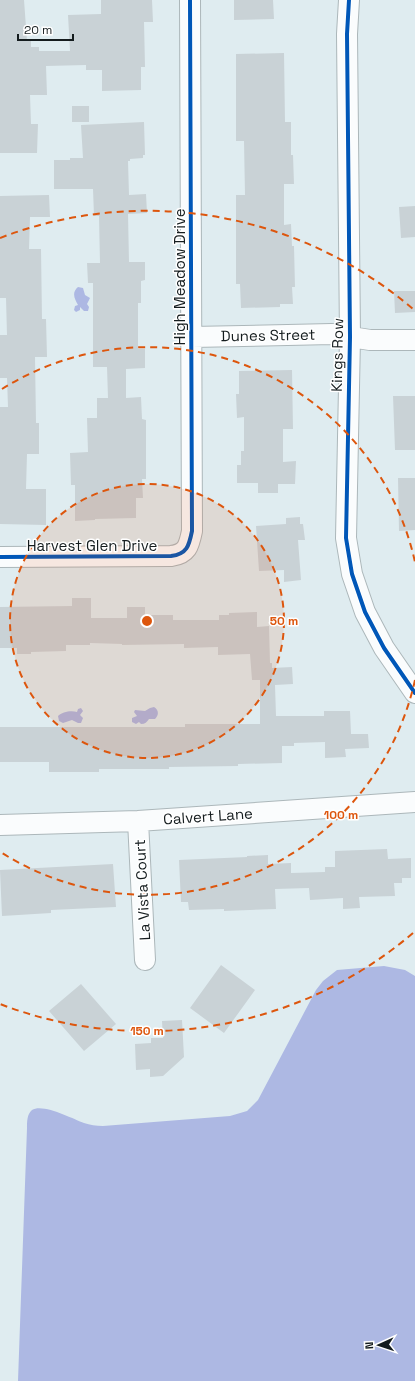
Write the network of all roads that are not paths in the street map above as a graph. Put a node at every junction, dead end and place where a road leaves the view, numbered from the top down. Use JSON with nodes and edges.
{"nodes":[{"id":1,"x":190,"y":0,"type":"edge"},
{"id":2,"x":349,"y":0,"type":"edge"},
{"id":3,"x":350,"y":337,"type":"junction"},
{"id":4,"x":192,"y":338,"type":"junction"},
{"id":5,"x":415,"y":340,"type":"edge"},
{"id":6,"x":184,"y":552,"type":"joint"},
{"id":7,"x":0,"y":558,"type":"edge"},
{"id":8,"x":415,"y":693,"type":"edge"},
{"id":9,"x":415,"y":802,"type":"edge"},
{"id":10,"x":138,"y":821,"type":"junction"},
{"id":11,"x":0,"y":825,"type":"edge"},
{"id":12,"x":145,"y":960,"type":"dead end"}],
"edges":[{"from":1,"to":4,"type":"street","name":"High Meadow Drive"},
{"from":2,"to":3,"type":"street","name":"Kings Row"},
{"from":3,"to":4,"type":"street","name":"Dunes Street"},
{"from":3,"to":5,"type":"street","name":"Dunes Street"},
{"from":3,"to":8,"type":"street","name":"Kings Row"},
{"from":4,"to":6,"type":"street","name":"High Meadow Drive"},
{"from":6,"to":7,"type":"street","name":"Harvest Glen Drive"},
{"from":9,"to":10,"type":"street","name":"Calvert Lane"},
{"from":10,"to":11,"type":"street","name":"Calvert Lane"},
{"from":10,"to":12,"type":"street","name":"La Vista Court"}]}
